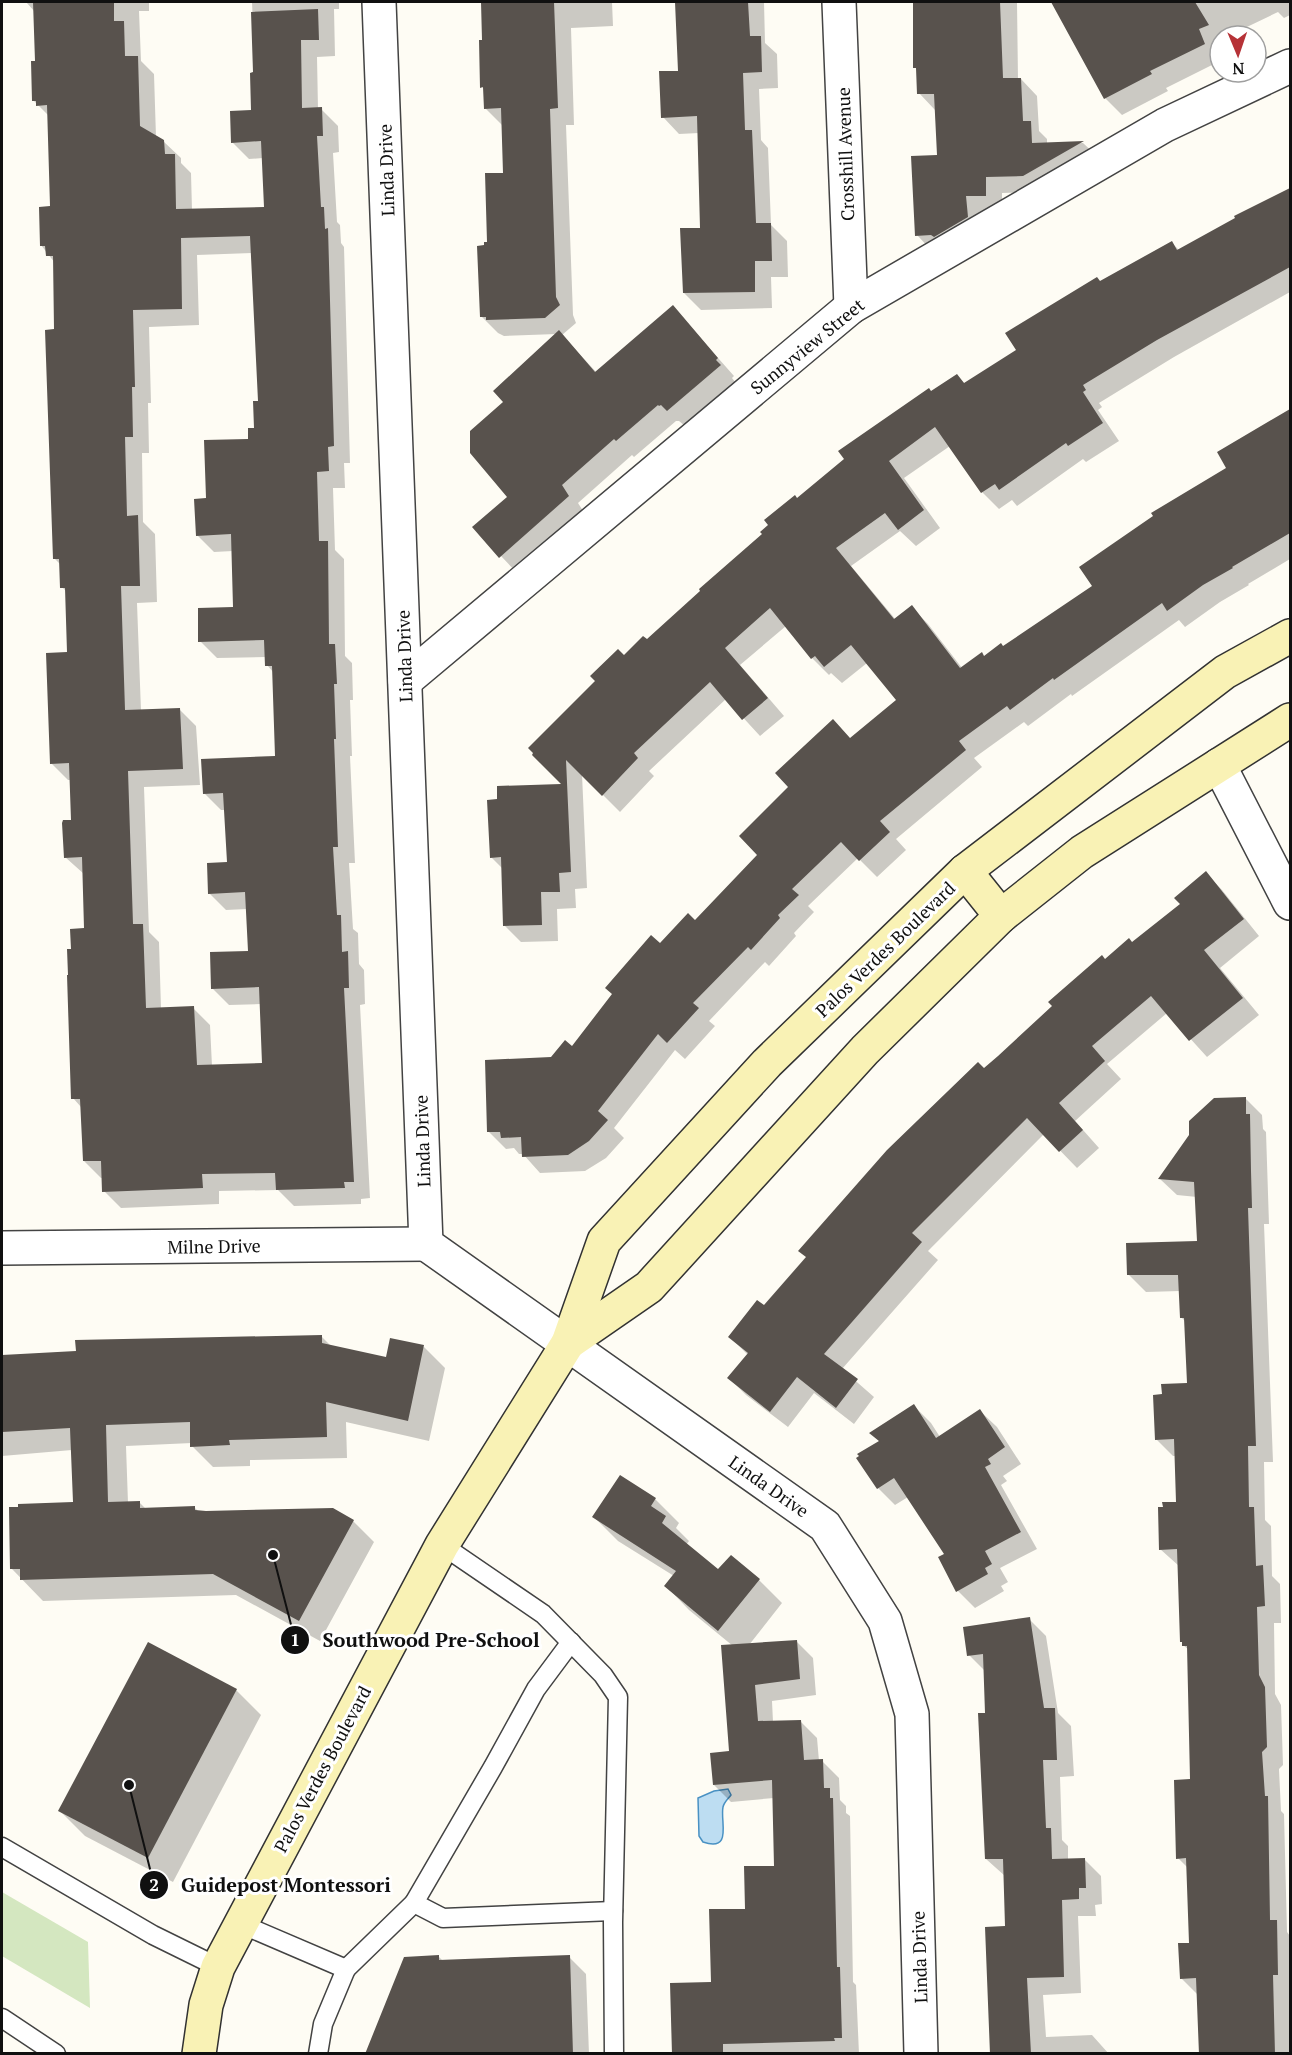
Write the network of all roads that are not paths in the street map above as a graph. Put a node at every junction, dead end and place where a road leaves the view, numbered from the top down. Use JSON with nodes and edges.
{"nodes":[{"id":1,"x":379,"y":2,"type":"edge"},
{"id":2,"x":839,"y":2,"type":"edge"},
{"id":3,"x":1290,"y":66,"type":"edge"},
{"id":4,"x":851,"y":307,"type":"junction"},
{"id":5,"x":1290,"y":636,"type":"edge"},
{"id":6,"x":405,"y":681,"type":"junction"},
{"id":7,"x":1290,"y":720,"type":"edge"},
{"id":8,"x":1219,"y":765,"type":"junction"},
{"id":9,"x":966,"y":871,"type":"junction"},
{"id":10,"x":1290,"y":903,"type":"edge"},
{"id":11,"x":1001,"y":916,"type":"junction"},
{"id":12,"x":426,"y":1244,"type":"junction"},
{"id":13,"x":2,"y":1248,"type":"edge"},
{"id":14,"x":568,"y":1343,"type":"junction"},
{"id":15,"x":442,"y":1545,"type":"junction"},
{"id":16,"x":571,"y":1642,"type":"junction"},
{"id":17,"x":2,"y":1847,"type":"edge"},
{"id":18,"x":414,"y":1903,"type":"junction"},
{"id":19,"x":613,"y":1911,"type":"junction"},
{"id":20,"x":240,"y":1924,"type":"junction"},
{"id":21,"x":218,"y":1968,"type":"junction"},
{"id":22,"x":346,"y":1969,"type":"junction"},
{"id":23,"x":2,"y":2018,"type":"edge"},
{"id":24,"x":56,"y":2054,"type":"edge"},
{"id":25,"x":200,"y":2054,"type":"edge"},
{"id":26,"x":318,"y":2054,"type":"edge"},
{"id":27,"x":614,"y":2054,"type":"edge"},
{"id":28,"x":921,"y":2054,"type":"edge"}],
"edges":[{"from":1,"to":6,"type":"street","name":"Linda Drive"},
{"from":2,"to":4,"type":"street","name":"Crosshill Avenue"},
{"from":3,"to":4,"type":"street","name":"Sunnyview Street"},
{"from":4,"to":6,"type":"street","name":"Sunnyview Street"},
{"from":5,"to":9,"type":"main road","name":"Palos Verdes Boulevard"},
{"from":6,"to":12,"type":"street","name":"Linda Drive"},
{"from":7,"to":8,"type":"main road","name":"Palos Verdes Boulevard"},
{"from":8,"to":10,"type":"street"},
{"from":8,"to":11,"type":"main road","name":"Palos Verdes Boulevard"},
{"from":9,"to":11,"type":"main road"},
{"from":9,"to":14,"type":"main road","name":"Palos Verdes Boulevard"},
{"from":11,"to":14,"type":"main road","name":"Palos Verdes Boulevard"},
{"from":12,"to":13,"type":"street","name":"Milne Drive"},
{"from":12,"to":14,"type":"street","name":"Linda Drive"},
{"from":14,"to":15,"type":"main road","name":"Palos Verdes Boulevard"},
{"from":14,"to":28,"type":"street","name":"Linda Drive"},
{"from":15,"to":16,"type":"lane"},
{"from":15,"to":20,"type":"main road","name":"Palos Verdes Boulevard"},
{"from":16,"to":18,"type":"lane"},
{"from":16,"to":19,"type":"lane"},
{"from":17,"to":21,"type":"lane"},
{"from":18,"to":19,"type":"lane"},
{"from":18,"to":22,"type":"lane"},
{"from":19,"to":27,"type":"lane"},
{"from":20,"to":21,"type":"main road","name":"Palos Verdes Boulevard"},
{"from":20,"to":22,"type":"lane"},
{"from":21,"to":25,"type":"main road","name":"Palos Verdes Boulevard"},
{"from":22,"to":26,"type":"lane"},
{"from":23,"to":24,"type":"lane"}]}
